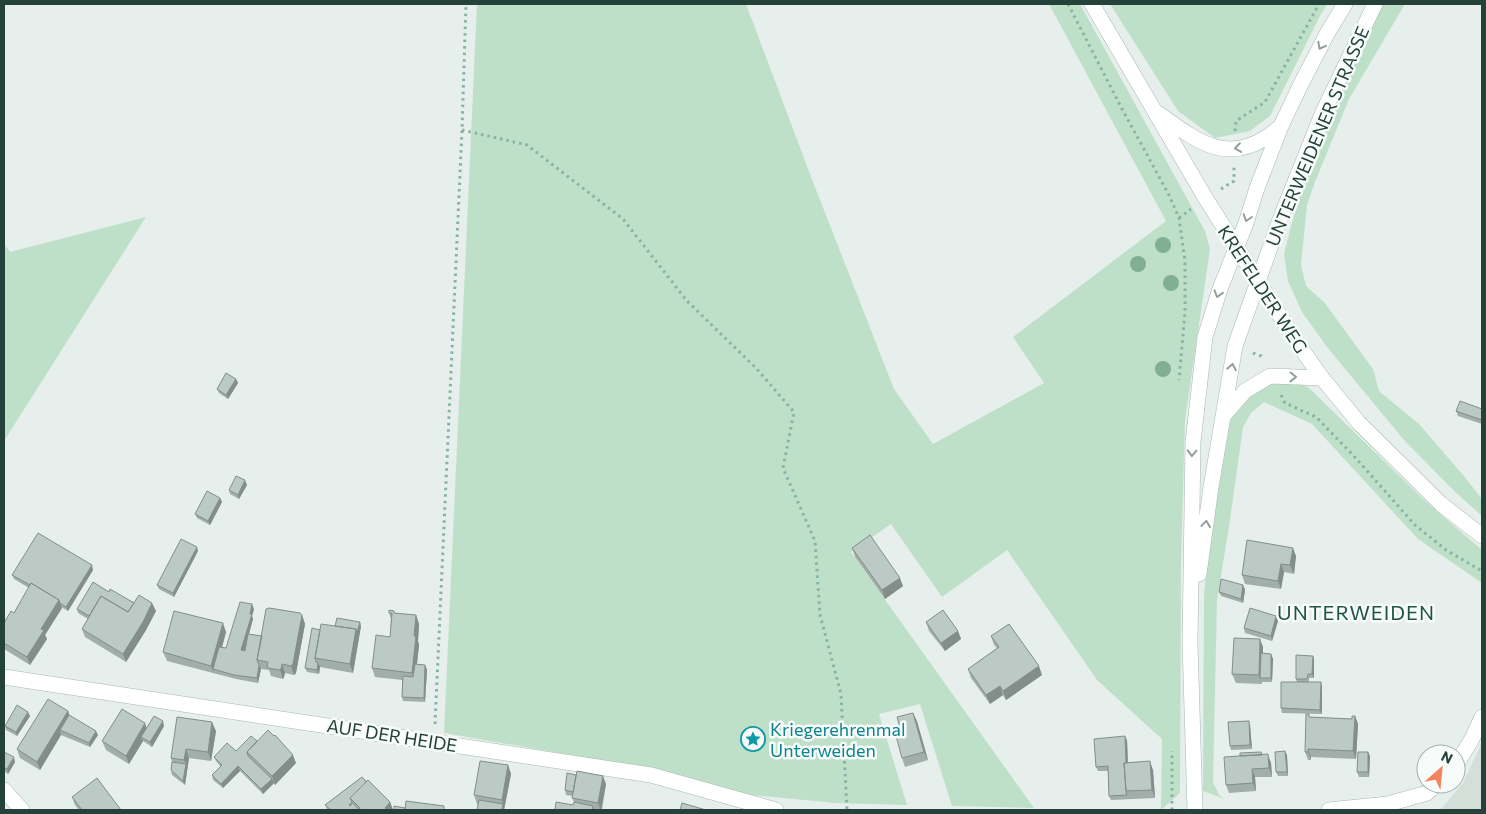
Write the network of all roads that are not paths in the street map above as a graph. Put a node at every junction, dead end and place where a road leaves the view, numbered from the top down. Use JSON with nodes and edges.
{"nodes":[{"id":1,"x":1092,"y":4,"type":"edge"},
{"id":2,"x":1346,"y":4,"type":"edge"},
{"id":3,"x":1375,"y":4,"type":"edge"},
{"id":4,"x":1152,"y":109,"type":"junction"},
{"id":5,"x":1281,"y":126,"type":"junction"},
{"id":6,"x":1236,"y":248,"type":"junction"},
{"id":7,"x":1258,"y":281,"type":"junction"},
{"id":8,"x":1322,"y":378,"type":"junction"},
{"id":9,"x":1224,"y":415,"type":"junction"},
{"id":10,"x":1482,"y":536,"type":"edge"},
{"id":11,"x":1190,"y":642,"type":"junction"},
{"id":12,"x":4,"y":676,"type":"edge"},
{"id":13,"x":1482,"y":717,"type":"edge"},
{"id":14,"x":1466,"y":749,"type":"edge"},
{"id":15,"x":4,"y":790,"type":"edge"},
{"id":16,"x":1423,"y":794,"type":"edge"},
{"id":17,"x":22,"y":810,"type":"edge"},
{"id":18,"x":776,"y":810,"type":"edge"},
{"id":19,"x":1195,"y":810,"type":"edge"},
{"id":20,"x":1329,"y":810,"type":"edge"}],
"edges":[{"from":1,"to":4,"type":"street","name":"KREFELDER WEG"},
{"from":2,"to":5,"type":"street","name":"UNTERWEIDENER STRASSE","one_way":true},
{"from":3,"to":7,"type":"street","name":"UNTERWEIDENER STRASSE"},
{"from":5,"to":4,"type":"street","name":"UNTERWEIDENER STRASSE","one_way":true},
{"from":4,"to":6,"type":"street","name":"KREFELDER WEG"},
{"from":5,"to":6,"type":"street","name":"UNTERWEIDENER STRASSE","one_way":true},
{"from":6,"to":7,"type":"street","name":"KREFELDER WEG"},
{"from":6,"to":11,"type":"street","name":"UNTERWEIDENER STRASSE","one_way":true},
{"from":7,"to":8,"type":"street","name":"KREFELDER WEG"},
{"from":9,"to":7,"type":"street","name":"UNTERWEIDENER STRASSE","one_way":true},
{"from":9,"to":8,"type":"street","one_way":true},
{"from":8,"to":10,"type":"street","name":"KREFELDER WEG"},
{"from":11,"to":9,"type":"street","name":"UNTERWEIDENER STRASSE","one_way":true},
{"from":11,"to":19,"type":"street","name":"UNTERWEIDENER STRASSE"},
{"from":12,"to":18,"type":"street","name":"AUF DER HEIDE"},
{"from":13,"to":14,"type":"street"},
{"from":15,"to":17,"type":"street"},
{"from":16,"to":20,"type":"street"}]}
